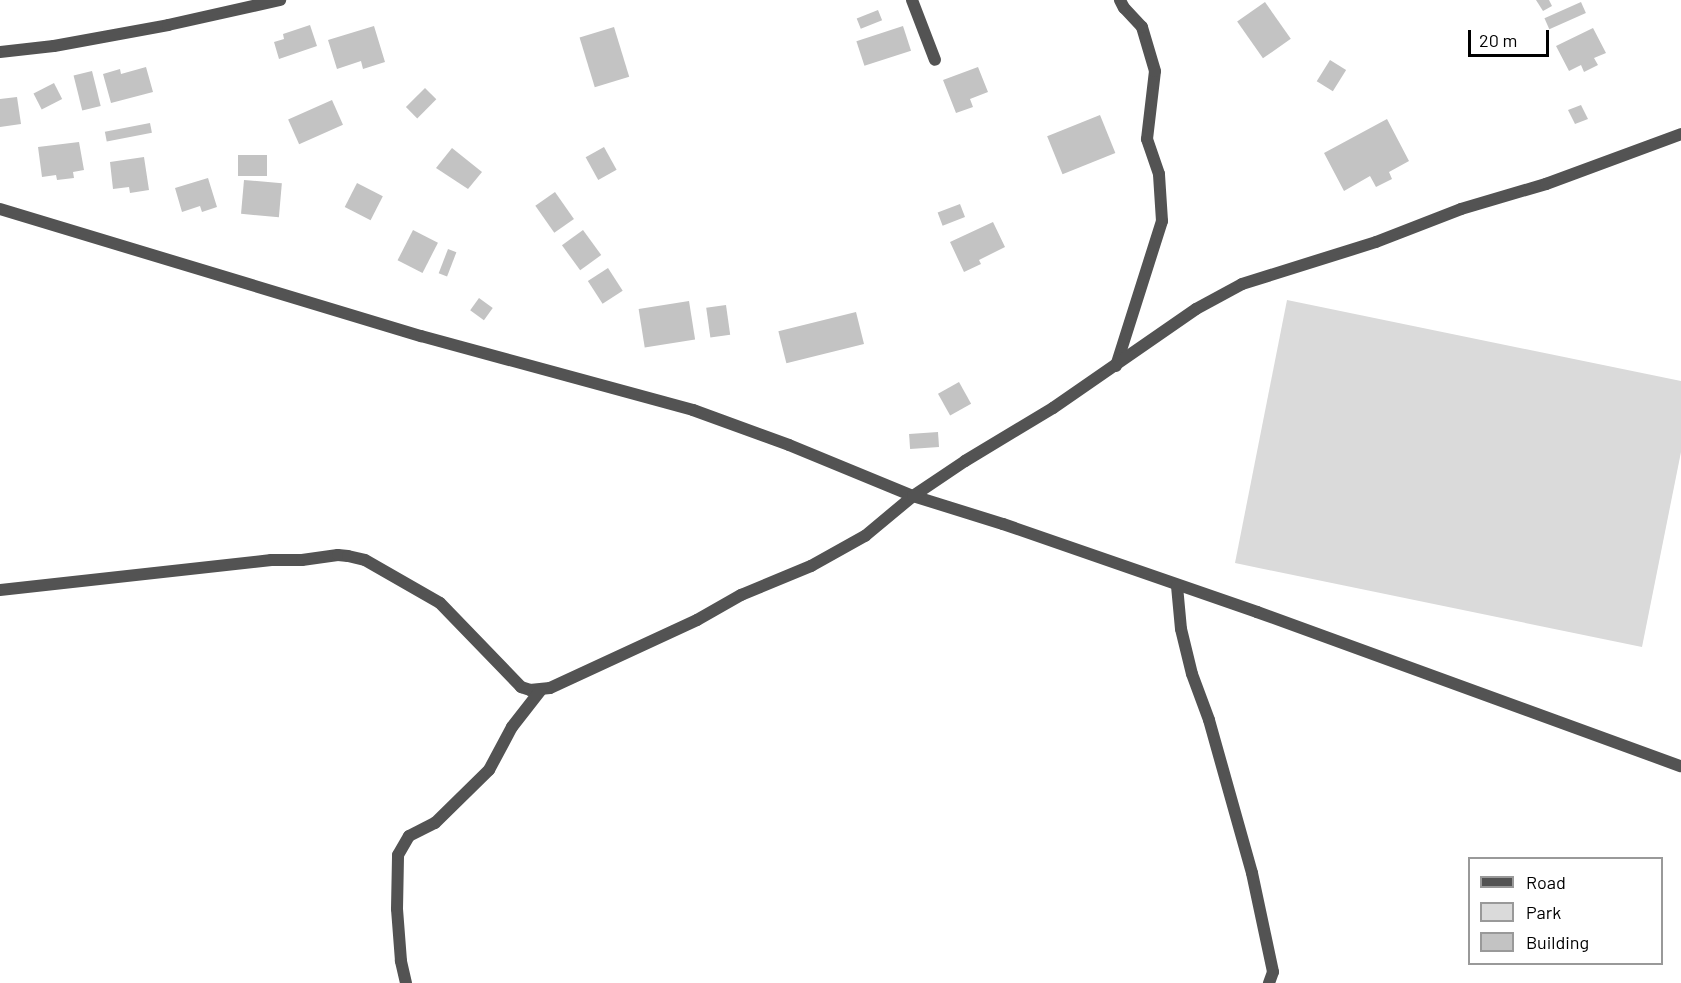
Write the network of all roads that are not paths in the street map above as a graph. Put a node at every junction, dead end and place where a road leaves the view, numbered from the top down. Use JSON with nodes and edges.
{"nodes":[{"id":1,"x":280,"y":0,"type":"edge"},
{"id":2,"x":912,"y":0,"type":"edge"},
{"id":3,"x":1120,"y":0,"type":"edge"},
{"id":4,"x":0,"y":52,"type":"edge"},
{"id":5,"x":934,"y":60,"type":"dead end"},
{"id":6,"x":1681,"y":134,"type":"edge"},
{"id":7,"x":0,"y":209,"type":"edge"},
{"id":8,"x":1116,"y":366,"type":"junction"},
{"id":9,"x":913,"y":496,"type":"junction"},
{"id":10,"x":1177,"y":586,"type":"junction"},
{"id":11,"x":0,"y":590,"type":"edge"},
{"id":12,"x":540,"y":691,"type":"junction"},
{"id":13,"x":1681,"y":766,"type":"edge"},
{"id":14,"x":406,"y":983,"type":"edge"},
{"id":15,"x":1269,"y":983,"type":"edge"}],
"edges":[{"from":1,"to":4,"type":"street"},
{"from":2,"to":5,"type":"street"},
{"from":3,"to":8,"type":"street"},
{"from":6,"to":8,"type":"street"},
{"from":7,"to":9,"type":"street"},
{"from":8,"to":9,"type":"street"},
{"from":9,"to":10,"type":"street"},
{"from":9,"to":12,"type":"street"},
{"from":10,"to":13,"type":"street"},
{"from":10,"to":15,"type":"street"},
{"from":11,"to":12,"type":"street"},
{"from":12,"to":14,"type":"street"}]}
